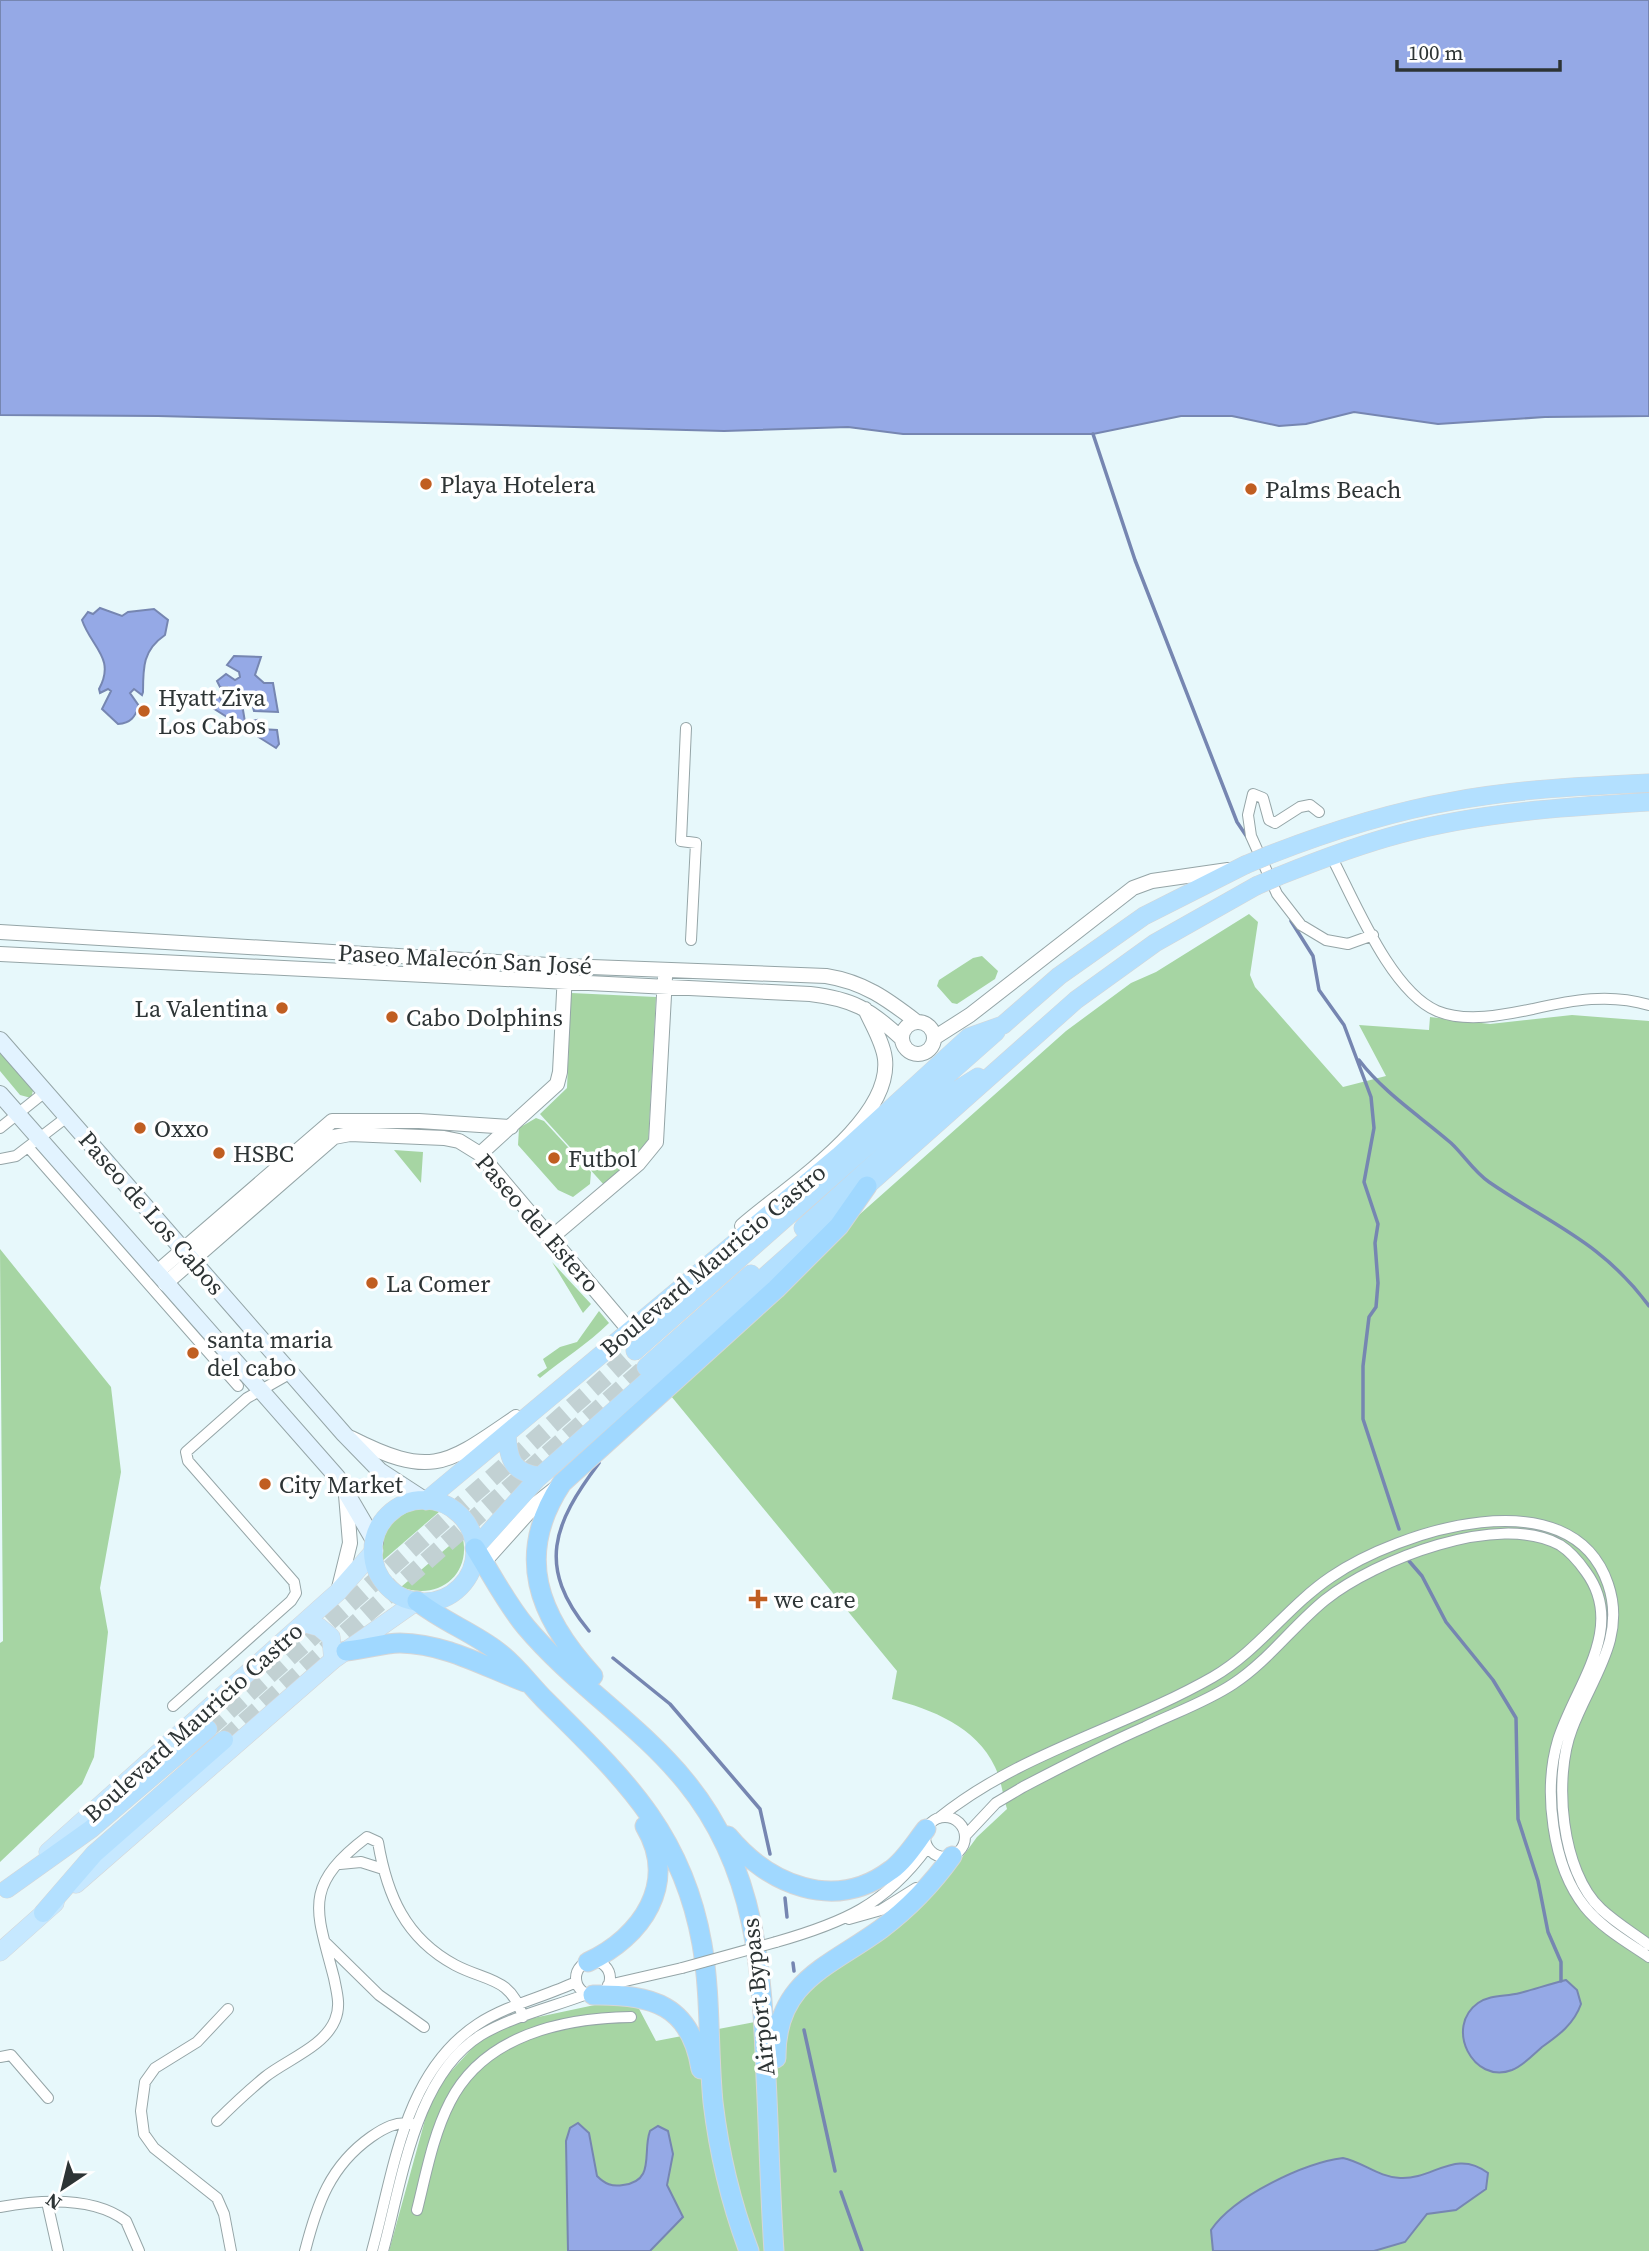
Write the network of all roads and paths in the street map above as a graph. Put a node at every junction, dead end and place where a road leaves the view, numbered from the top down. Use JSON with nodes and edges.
{"nodes":[{"id":1,"x":686,"y":728,"type":"dead end"},
{"id":2,"x":1649,"y":783,"type":"edge"},
{"id":3,"x":1649,"y":802,"type":"edge"},
{"id":4,"x":1319,"y":812,"type":"dead end"},
{"id":5,"x":1330,"y":854,"type":"junction"},
{"id":6,"x":1238,"y":868,"type":"junction"},
{"id":7,"x":0,"y":932,"type":"edge"},
{"id":8,"x":1373,"y":935,"type":"junction"},
{"id":9,"x":691,"y":940,"type":"dead end"},
{"id":10,"x":372,"y":953,"type":"junction"},
{"id":11,"x":0,"y":954,"type":"edge"},
{"id":12,"x":565,"y":966,"type":"junction"},
{"id":13,"x":665,"y":970,"type":"junction"},
{"id":14,"x":370,"y":972,"type":"junction"},
{"id":15,"x":565,"y":982,"type":"junction"},
{"id":16,"x":665,"y":986,"type":"junction"},
{"id":17,"x":1649,"y":1004,"type":"edge"},
{"id":18,"x":864,"y":1007,"type":"junction"},
{"id":19,"x":917,"y":1022,"type":"junction"},
{"id":20,"x":1003,"y":1025,"type":"junction"},
{"id":21,"x":934,"y":1038,"type":"junction"},
{"id":22,"x":902,"y":1039,"type":"junction"},
{"id":23,"x":0,"y":1040,"type":"edge"},
{"id":24,"x":1016,"y":1053,"type":"junction"},
{"id":25,"x":45,"y":1092,"type":"junction"},
{"id":26,"x":0,"y":1094,"type":"edge"},
{"id":27,"x":16,"y":1115,"type":"junction"},
{"id":28,"x":67,"y":1117,"type":"junction"},
{"id":29,"x":424,"y":1121,"type":"junction"},
{"id":30,"x":511,"y":1127,"type":"junction"},
{"id":31,"x":0,"y":1128,"type":"edge"},
{"id":32,"x":424,"y":1137,"type":"junction"},
{"id":33,"x":33,"y":1143,"type":"junction"},
{"id":34,"x":480,"y":1154,"type":"junction"},
{"id":35,"x":840,"y":1155,"type":"junction"},
{"id":36,"x":0,"y":1159,"type":"edge"},
{"id":37,"x":279,"y":1174,"type":"junction"},
{"id":38,"x":867,"y":1186,"type":"junction"},
{"id":39,"x":776,"y":1196,"type":"junction"},
{"id":40,"x":552,"y":1237,"type":"junction"},
{"id":41,"x":189,"y":1254,"type":"junction"},
{"id":42,"x":161,"y":1278,"type":"junction"},
{"id":43,"x":624,"y":1324,"type":"junction"},
{"id":44,"x":635,"y":1351,"type":"tunnel mouth"},
{"id":45,"x":646,"y":1367,"type":"tunnel mouth"},
{"id":46,"x":292,"y":1373,"type":"junction"},
{"id":47,"x":238,"y":1386,"type":"dead end"},
{"id":48,"x":263,"y":1391,"type":"junction"},
{"id":49,"x":344,"y":1434,"type":"junction"},
{"id":50,"x":507,"y":1434,"type":"junction"},
{"id":51,"x":540,"y":1476,"type":"junction"},
{"id":52,"x":562,"y":1483,"type":"junction"},
{"id":53,"x":344,"y":1487,"type":"junction"},
{"id":54,"x":426,"y":1501,"type":"junction"},
{"id":55,"x":1572,"y":1537,"type":"junction"},
{"id":56,"x":374,"y":1546,"type":"junction"},
{"id":57,"x":1563,"y":1547,"type":"junction"},
{"id":58,"x":480,"y":1555,"type":"junction"},
{"id":59,"x":338,"y":1592,"type":"junction"},
{"id":60,"x":417,"y":1601,"type":"junction"},
{"id":61,"x":304,"y":1623,"type":"junction"},
{"id":62,"x":1607,"y":1634,"type":"junction"},
{"id":63,"x":340,"y":1656,"type":"junction"},
{"id":64,"x":532,"y":1685,"type":"junction"},
{"id":65,"x":173,"y":1706,"type":"dead end"},
{"id":66,"x":630,"y":1724,"type":"junction"},
{"id":67,"x":208,"y":1729,"type":"tunnel mouth"},
{"id":68,"x":224,"y":1740,"type":"tunnel mouth"},
{"id":69,"x":598,"y":1751,"type":"junction"},
{"id":70,"x":1057,"y":1751,"type":"junction"},
{"id":71,"x":1064,"y":1766,"type":"junction"},
{"id":72,"x":702,"y":1804,"type":"junction"},
{"id":73,"x":1560,"y":1830,"type":"junction"},
{"id":74,"x":931,"y":1832,"type":"junction"},
{"id":75,"x":965,"y":1836,"type":"junction"},
{"id":76,"x":947,"y":1857,"type":"junction"},
{"id":77,"x":337,"y":1865,"type":"junction"},
{"id":78,"x":383,"y":1869,"type":"junction"},
{"id":79,"x":4,"y":1892,"type":"edge"},
{"id":80,"x":43,"y":1913,"type":"junction"},
{"id":81,"x":839,"y":1921,"type":"junction"},
{"id":82,"x":323,"y":1940,"type":"junction"},
{"id":83,"x":1649,"y":1945,"type":"edge"},
{"id":84,"x":0,"y":1952,"type":"edge"},
{"id":85,"x":1649,"y":1957,"type":"edge"},
{"id":86,"x":595,"y":1963,"type":"junction"},
{"id":87,"x":639,"y":1976,"type":"junction"},
{"id":88,"x":576,"y":1982,"type":"junction"},
{"id":89,"x":596,"y":1991,"type":"junction"},
{"id":90,"x":519,"y":2005,"type":"junction"},
{"id":91,"x":229,"y":2009,"type":"dead end"},
{"id":92,"x":523,"y":2017,"type":"junction"},
{"id":93,"x":631,"y":2017,"type":"dead end"},
{"id":94,"x":424,"y":2027,"type":"dead end"},
{"id":95,"x":480,"y":2029,"type":"junction"},
{"id":96,"x":491,"y":2052,"type":"junction"},
{"id":97,"x":0,"y":2057,"type":"edge"},
{"id":98,"x":48,"y":2098,"type":"dead end"},
{"id":99,"x":217,"y":2121,"type":"dead end"},
{"id":100,"x":412,"y":2124,"type":"junction"},
{"id":101,"x":47,"y":2202,"type":"junction"},
{"id":102,"x":0,"y":2207,"type":"edge"},
{"id":103,"x":417,"y":2210,"type":"dead end"},
{"id":104,"x":58,"y":2251,"type":"edge"},
{"id":105,"x":139,"y":2251,"type":"edge"},
{"id":106,"x":231,"y":2251,"type":"edge"},
{"id":107,"x":305,"y":2251,"type":"edge"},
{"id":108,"x":372,"y":2251,"type":"edge"},
{"id":109,"x":383,"y":2251,"type":"edge"},
{"id":110,"x":739,"y":2251,"type":"edge"},
{"id":111,"x":748,"y":2251,"type":"edge"},
{"id":112,"x":774,"y":2251,"type":"edge"},
{"id":113,"x":783,"y":2251,"type":"edge"}],
"edges":[{"from":1,"to":9,"type":"street"},
{"from":2,"to":6,"type":"highway","name":"Boulevard Mauricio Castro","bridge":true},
{"from":3,"to":5,"type":"highway","name":"Boulevard Mauricio Castro"},
{"from":4,"to":8,"type":"street"},
{"from":5,"to":8,"type":"street"},
{"from":5,"to":24,"type":"highway","name":"Boulevard Mauricio Castro","bridge":true},
{"from":6,"to":20,"type":"highway","name":"Boulevard Mauricio Castro"},
{"from":6,"to":21,"type":"street"},
{"from":7,"to":10,"type":"street","name":"Paseo Malecón San José"},
{"from":8,"to":17,"type":"street"},
{"from":10,"to":12,"type":"street","name":"Paseo Malecón San José"},
{"from":10,"to":14,"type":"street"},
{"from":11,"to":14,"type":"street","name":"Paseo Malecón San José"},
{"from":12,"to":13,"type":"street","name":"Paseo Malecón San José"},
{"from":12,"to":15,"type":"street"},
{"from":13,"to":16,"type":"street"},
{"from":13,"to":19,"type":"street","name":"Paseo Malecón San José"},
{"from":14,"to":15,"type":"street","name":"Paseo Malecón San José"},
{"from":15,"to":16,"type":"street","name":"Paseo Malecón San José"},
{"from":15,"to":30,"type":"street"},
{"from":16,"to":18,"type":"street","name":"Paseo Malecón San José"},
{"from":16,"to":40,"type":"street"},
{"from":18,"to":22,"type":"street","name":"Paseo Malecón San José"},
{"from":18,"to":39,"type":"street"},
{"from":19,"to":21,"type":"street"},
{"from":19,"to":22,"type":"street"},
{"from":20,"to":35,"type":"highway","name":"Boulevard Mauricio Castro"},
{"from":20,"to":44,"type":"highway","name":"Boulevard Mauricio Castro"},
{"from":21,"to":22,"type":"street"},
{"from":23,"to":25,"type":"main road","name":"Paseo de Los Cabos"},
{"from":24,"to":38,"type":"highway","name":"Boulevard Mauricio Castro"},
{"from":24,"to":45,"type":"highway","name":"Boulevard Mauricio Castro"},
{"from":25,"to":27,"type":"street"},
{"from":25,"to":28,"type":"main road","name":"Paseo de Los Cabos"},
{"from":26,"to":27,"type":"main road","name":"Paseo de Los Cabos"},
{"from":27,"to":31,"type":"street"},
{"from":27,"to":33,"type":"main road","name":"Paseo de Los Cabos"},
{"from":28,"to":33,"type":"street"},
{"from":28,"to":41,"type":"main road","name":"Paseo de Los Cabos"},
{"from":29,"to":30,"type":"street","name":"Paseo del Estero"},
{"from":29,"to":32,"type":"street"},
{"from":29,"to":37,"type":"street","name":"Paseo del Estero"},
{"from":30,"to":34,"type":"street"},
{"from":32,"to":34,"type":"street","name":"Paseo del Estero"},
{"from":32,"to":37,"type":"street","name":"Paseo del Estero"},
{"from":33,"to":36,"type":"street"},
{"from":33,"to":42,"type":"main road","name":"Paseo de Los Cabos"},
{"from":33,"to":47,"type":"street"},
{"from":34,"to":40,"type":"street","name":"Paseo del Estero"},
{"from":35,"to":39,"type":"highway"},
{"from":35,"to":50,"type":"highway","name":"Boulevard Mauricio Castro"},
{"from":37,"to":41,"type":"street","name":"Paseo del Estero"},
{"from":38,"to":51,"type":"highway","name":"Boulevard Mauricio Castro"},
{"from":38,"to":52,"type":"highway"},
{"from":39,"to":43,"type":"street"},
{"from":40,"to":43,"type":"street","name":"Paseo del Estero"},
{"from":41,"to":42,"type":"street","name":"Paseo del Estero"},
{"from":41,"to":46,"type":"main road","name":"Paseo de Los Cabos"},
{"from":42,"to":48,"type":"main road","name":"Paseo de Los Cabos"},
{"from":43,"to":49,"type":"street"},
{"from":46,"to":48,"type":"street"},
{"from":46,"to":49,"type":"main road","name":"Paseo de Los Cabos"},
{"from":48,"to":53,"type":"main road","name":"Paseo de Los Cabos"},
{"from":48,"to":65,"type":"street"},
{"from":49,"to":54,"type":"main road","name":"Paseo de Los Cabos"},
{"from":50,"to":51,"type":"highway"},
{"from":50,"to":54,"type":"highway","name":"Boulevard Mauricio Castro"},
{"from":51,"to":58,"type":"highway","name":"Boulevard Mauricio Castro"},
{"from":52,"to":58,"type":"street"},
{"from":52,"to":66,"type":"highway"},
{"from":53,"to":56,"type":"main road","name":"Paseo de Los Cabos"},
{"from":53,"to":59,"type":"street"},
{"from":54,"to":56,"type":"highway"},
{"from":54,"to":58,"type":"highway"},
{"from":55,"to":57,"type":"street"},
{"from":55,"to":62,"type":"street"},
{"from":55,"to":70,"type":"street"},
{"from":56,"to":59,"type":"main road","name":"Boulevard Mauricio Castro"},
{"from":56,"to":60,"type":"highway"},
{"from":57,"to":62,"type":"street"},
{"from":57,"to":71,"type":"street"},
{"from":58,"to":60,"type":"highway"},
{"from":58,"to":66,"type":"highway","name":"Airport Bypass"},
{"from":59,"to":61,"type":"main road","name":"Boulevard Mauricio Castro"},
{"from":60,"to":63,"type":"main road","name":"Boulevard Mauricio Castro"},
{"from":60,"to":64,"type":"highway","name":"Airport Bypass"},
{"from":61,"to":63,"type":"main road"},
{"from":61,"to":79,"type":"main road","name":"Boulevard Mauricio Castro"},
{"from":62,"to":73,"type":"street"},
{"from":63,"to":64,"type":"highway"},
{"from":63,"to":80,"type":"main road","name":"Boulevard Mauricio Castro"},
{"from":64,"to":69,"type":"highway","name":"Airport Bypass"},
{"from":66,"to":72,"type":"highway","name":"Airport Bypass"},
{"from":67,"to":79,"type":"highway","name":"Boulevard Mauricio Castro"},
{"from":68,"to":80,"type":"highway","name":"Boulevard Mauricio Castro"},
{"from":69,"to":86,"type":"highway"},
{"from":69,"to":111,"type":"highway","name":"Airport Bypass"},
{"from":70,"to":71,"type":"street"},
{"from":70,"to":74,"type":"street"},
{"from":71,"to":75,"type":"street"},
{"from":72,"to":74,"type":"highway"},
{"from":72,"to":112,"type":"highway","name":"Airport Bypass"},
{"from":73,"to":83,"type":"street"},
{"from":73,"to":85,"type":"street"},
{"from":74,"to":75,"type":"street"},
{"from":74,"to":76,"type":"street"},
{"from":74,"to":81,"type":"street"},
{"from":75,"to":76,"type":"street"},
{"from":76,"to":81,"type":"street"},
{"from":76,"to":113,"type":"highway"},
{"from":77,"to":78,"type":"street"},
{"from":77,"to":78,"type":"street"},
{"from":77,"to":82,"type":"street"},
{"from":78,"to":90,"type":"street"},
{"from":80,"to":84,"type":"main road","name":"Boulevard Mauricio Castro"},
{"from":81,"to":87,"type":"street","bridge":true},
{"from":82,"to":94,"type":"street"},
{"from":82,"to":99,"type":"street"},
{"from":86,"to":87,"type":"street"},
{"from":86,"to":88,"type":"street"},
{"from":86,"to":89,"type":"street"},
{"from":87,"to":89,"type":"street"},
{"from":88,"to":89,"type":"street"},
{"from":88,"to":90,"type":"street"},
{"from":89,"to":92,"type":"street"},
{"from":89,"to":110,"type":"highway"},
{"from":90,"to":92,"type":"street"},
{"from":90,"to":95,"type":"street"},
{"from":91,"to":106,"type":"street"},
{"from":92,"to":95,"type":"street"},
{"from":93,"to":96,"type":"street"},
{"from":95,"to":96,"type":"street"},
{"from":95,"to":100,"type":"street"},
{"from":96,"to":103,"type":"street"},
{"from":97,"to":98,"type":"street"},
{"from":100,"to":107,"type":"street"},
{"from":100,"to":108,"type":"street"},
{"from":100,"to":109,"type":"street"},
{"from":101,"to":102,"type":"street"},
{"from":101,"to":104,"type":"street"},
{"from":101,"to":105,"type":"street"}]}
